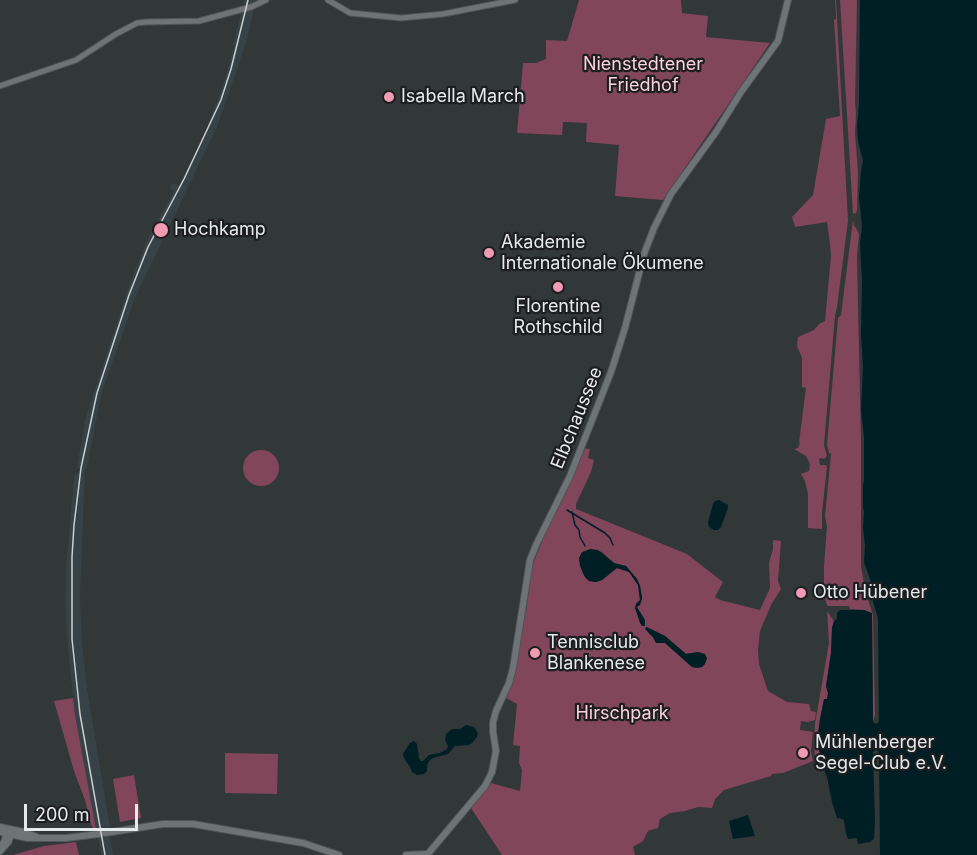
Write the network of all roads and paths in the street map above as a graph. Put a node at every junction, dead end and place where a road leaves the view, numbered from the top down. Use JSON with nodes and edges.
{"nodes":[{"id":1,"x":266,"y":0,"type":"edge"},
{"id":2,"x":328,"y":0,"type":"edge"},
{"id":3,"x":515,"y":0,"type":"edge"},
{"id":4,"x":788,"y":0,"type":"edge"},
{"id":5,"x":0,"y":86,"type":"edge"},
{"id":6,"x":0,"y":827,"type":"edge"},
{"id":7,"x":6,"y":832,"type":"edge"},
{"id":8,"x":0,"y":850,"type":"edge"},
{"id":9,"x":339,"y":855,"type":"edge"},
{"id":10,"x":406,"y":855,"type":"edge"},
{"id":11,"x":427,"y":855,"type":"edge"}],
"edges":[{"from":1,"to":5,"type":"street"},
{"from":2,"to":3,"type":"street"},
{"from":4,"to":11,"type":"main road","name":"Elbchaussee"},
{"from":6,"to":7,"type":"main road"},
{"from":7,"to":8,"type":"street"},
{"from":7,"to":9,"type":"main road"},
{"from":10,"to":11,"type":"main road"}]}
